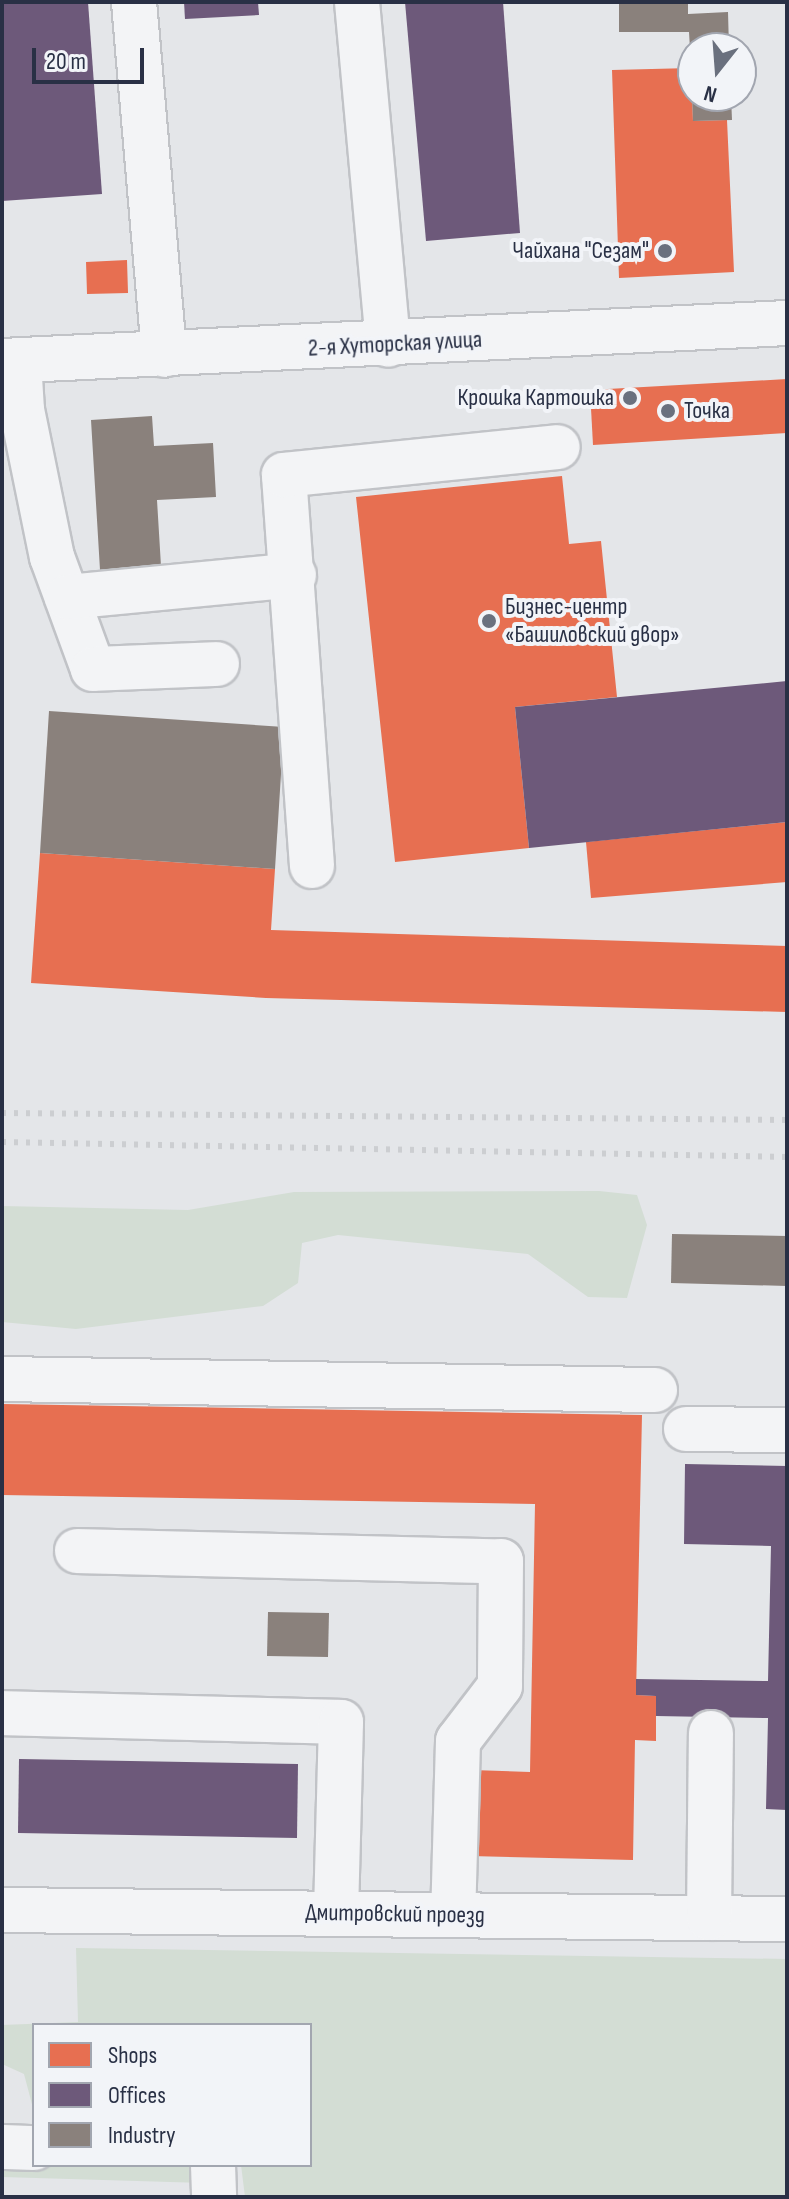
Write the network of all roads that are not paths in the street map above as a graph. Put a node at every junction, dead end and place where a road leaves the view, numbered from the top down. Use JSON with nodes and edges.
{"nodes":[{"id":1,"x":134,"y":2,"type":"edge"},
{"id":2,"x":357,"y":2,"type":"edge"},
{"id":3,"x":787,"y":323,"type":"edge"},
{"id":4,"x":388,"y":345,"type":"junction"},
{"id":5,"x":164,"y":355,"type":"junction"},
{"id":6,"x":11,"y":361,"type":"edge"},
{"id":7,"x":558,"y":447,"type":"dead end"},
{"id":8,"x":294,"y":575,"type":"junction"},
{"id":9,"x":67,"y":597,"type":"junction"},
{"id":10,"x":217,"y":664,"type":"dead end"},
{"id":11,"x":312,"y":866,"type":"dead end"},
{"id":12,"x":2,"y":1379,"type":"edge"},
{"id":13,"x":655,"y":1390,"type":"dead end"},
{"id":14,"x":686,"y":1429,"type":"dead end"},
{"id":15,"x":787,"y":1430,"type":"edge"},
{"id":16,"x":77,"y":1551,"type":"dead end"},
{"id":17,"x":2,"y":1713,"type":"edge"},
{"id":18,"x":711,"y":1733,"type":"dead end"},
{"id":19,"x":2,"y":1910,"type":"edge"},
{"id":20,"x":336,"y":1913,"type":"junction"},
{"id":21,"x":453,"y":1915,"type":"junction"},
{"id":22,"x":709,"y":1918,"type":"junction"},
{"id":23,"x":787,"y":1919,"type":"edge"},
{"id":24,"x":2,"y":2147,"type":"edge"},
{"id":25,"x":32,"y":2148,"type":"edge"},
{"id":26,"x":213,"y":2167,"type":"edge"},
{"id":27,"x":214,"y":2197,"type":"edge"}],
"edges":[{"from":1,"to":5,"type":"street"},
{"from":2,"to":4,"type":"street"},
{"from":3,"to":4,"type":"street","name":"2-я Хуторская улица"},
{"from":4,"to":5,"type":"street","name":"2-я Хуторская улица"},
{"from":5,"to":6,"type":"street","name":"2-я Хуторская улица"},
{"from":6,"to":9,"type":"street"},
{"from":7,"to":8,"type":"street"},
{"from":8,"to":9,"type":"street"},
{"from":8,"to":11,"type":"street"},
{"from":9,"to":10,"type":"street"},
{"from":12,"to":13,"type":"street"},
{"from":14,"to":15,"type":"street"},
{"from":16,"to":21,"type":"street"},
{"from":17,"to":20,"type":"street"},
{"from":18,"to":22,"type":"street"},
{"from":19,"to":20,"type":"street","name":"Дмитровский проезд"},
{"from":20,"to":21,"type":"street","name":"Дмитровский проезд"},
{"from":21,"to":22,"type":"street","name":"Дмитровский проезд"},
{"from":22,"to":23,"type":"street","name":"Дмитровский проезд"},
{"from":24,"to":25,"type":"street"},
{"from":26,"to":27,"type":"street"}]}
